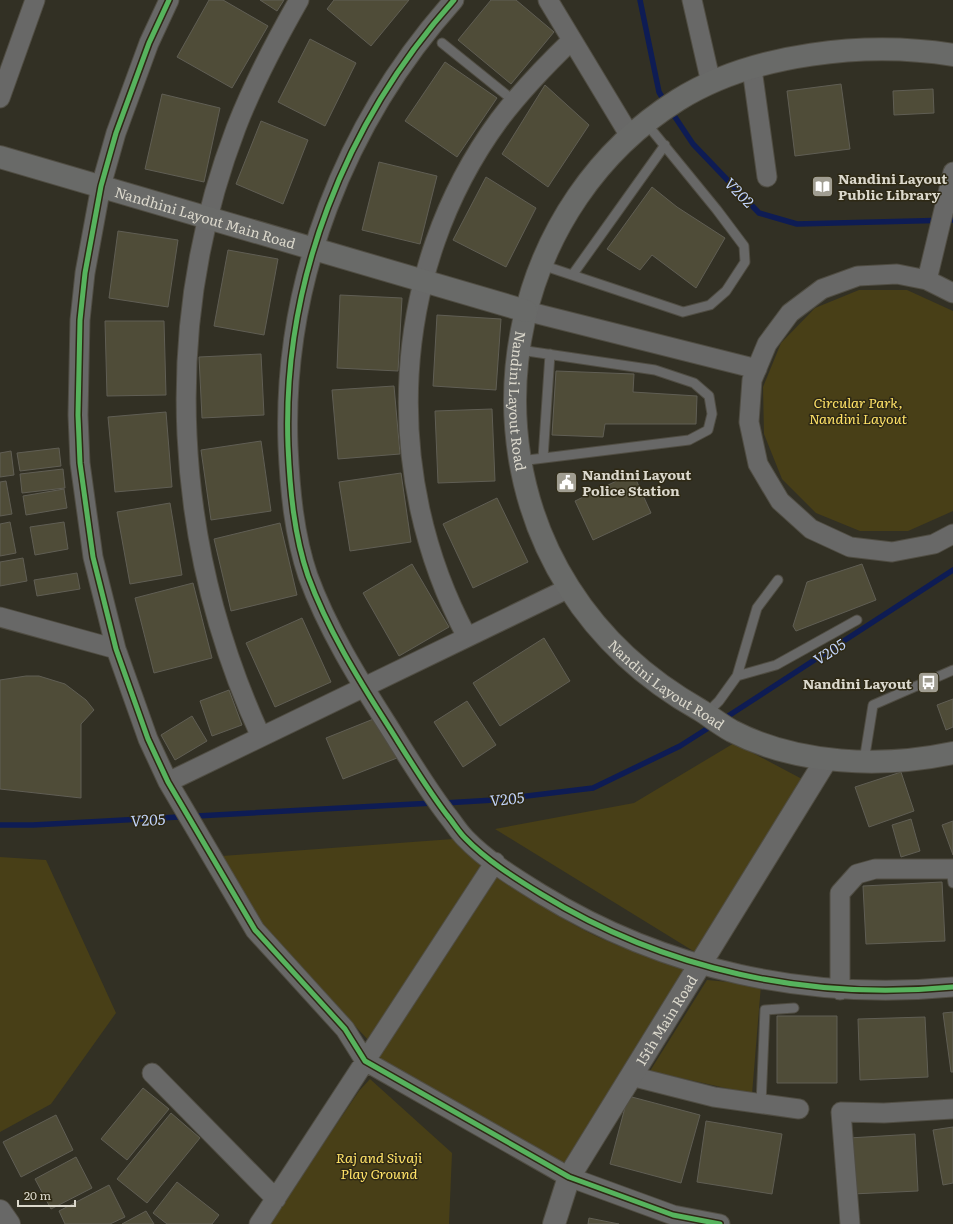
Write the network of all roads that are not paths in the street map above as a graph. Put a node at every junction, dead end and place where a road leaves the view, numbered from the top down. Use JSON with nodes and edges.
{"nodes":[{"id":1,"x":35,"y":0,"type":"edge"},
{"id":2,"x":169,"y":0,"type":"edge"},
{"id":3,"x":299,"y":0,"type":"edge"},
{"id":4,"x":454,"y":0,"type":"edge"},
{"id":5,"x":548,"y":0,"type":"edge"},
{"id":6,"x":692,"y":0,"type":"edge"},
{"id":7,"x":572,"y":40,"type":"junction"},
{"id":8,"x":442,"y":43,"type":"dead end"},
{"id":9,"x":953,"y":55,"type":"edge"},
{"id":10,"x":752,"y":69,"type":"junction"},
{"id":11,"x":711,"y":84,"type":"junction"},
{"id":12,"x":0,"y":98,"type":"edge"},
{"id":13,"x":514,"y":101,"type":"junction"},
{"id":14,"x":644,"y":124,"type":"junction"},
{"id":15,"x":665,"y":145,"type":"junction"},
{"id":16,"x":0,"y":157,"type":"edge"},
{"id":17,"x":953,"y":172,"type":"edge"},
{"id":18,"x":767,"y":177,"type":"dead end"},
{"id":19,"x":101,"y":186,"type":"junction"},
{"id":20,"x":208,"y":218,"type":"junction"},
{"id":21,"x":314,"y":248,"type":"junction"},
{"id":22,"x":541,"y":265,"type":"junction"},
{"id":23,"x":573,"y":274,"type":"junction"},
{"id":24,"x":927,"y":280,"type":"junction"},
{"id":25,"x":424,"y":281,"type":"junction"},
{"id":26,"x":953,"y":293,"type":"edge"},
{"id":27,"x":526,"y":311,"type":"junction"},
{"id":28,"x":518,"y":349,"type":"junction"},
{"id":29,"x":550,"y":354,"type":"junction"},
{"id":30,"x":756,"y":369,"type":"junction"},
{"id":31,"x":543,"y":458,"type":"junction"},
{"id":32,"x":520,"y":461,"type":"junction"},
{"id":33,"x":953,"y":534,"type":"edge"},
{"id":34,"x":778,"y":580,"type":"dead end"},
{"id":35,"x":569,"y":588,"type":"junction"},
{"id":36,"x":0,"y":617,"type":"edge"},
{"id":37,"x":858,"y":620,"type":"dead end"},
{"id":38,"x":467,"y":637,"type":"junction"},
{"id":39,"x":116,"y":649,"type":"junction"},
{"id":40,"x":953,"y":670,"type":"edge"},
{"id":41,"x":737,"y":676,"type":"junction"},
{"id":42,"x":364,"y":687,"type":"junction"},
{"id":43,"x":706,"y":714,"type":"junction"},
{"id":44,"x":261,"y":737,"type":"junction"},
{"id":45,"x":953,"y":753,"type":"edge"},
{"id":46,"x":826,"y":760,"type":"junction"},
{"id":47,"x":864,"y":762,"type":"junction"},
{"id":48,"x":168,"y":782,"type":"junction"},
{"id":49,"x":495,"y":862,"type":"junction"},
{"id":50,"x":952,"y":874,"type":"edge"},
{"id":51,"x":700,"y":963,"type":"junction"},
{"id":52,"x":953,"y":987,"type":"edge"},
{"id":53,"x":840,"y":990,"type":"junction"},
{"id":54,"x":794,"y":1008,"type":"dead end"},
{"id":55,"x":365,"y":1061,"type":"junction"},
{"id":56,"x":152,"y":1073,"type":"dead end"},
{"id":57,"x":631,"y":1076,"type":"junction"},
{"id":58,"x":761,"y":1104,"type":"junction"},
{"id":59,"x":799,"y":1109,"type":"dead end"},
{"id":60,"x":953,"y":1109,"type":"edge"},
{"id":61,"x":569,"y":1177,"type":"junction"},
{"id":62,"x":276,"y":1199,"type":"junction"},
{"id":63,"x":0,"y":1211,"type":"edge"},
{"id":64,"x":9,"y":1224,"type":"edge"},
{"id":65,"x":259,"y":1224,"type":"edge"},
{"id":66,"x":554,"y":1224,"type":"edge"},
{"id":67,"x":720,"y":1224,"type":"edge"},
{"id":68,"x":850,"y":1224,"type":"edge"}],
"edges":[{"from":1,"to":12,"type":"street"},
{"from":2,"to":19,"type":"street"},
{"from":3,"to":20,"type":"street"},
{"from":4,"to":21,"type":"street"},
{"from":5,"to":7,"type":"street"},
{"from":6,"to":11,"type":"street"},
{"from":7,"to":13,"type":"street"},
{"from":7,"to":14,"type":"street"},
{"from":8,"to":13,"type":"lane"},
{"from":9,"to":10,"type":"main road","name":"Nandini Layout Road"},
{"from":10,"to":11,"type":"main road","name":"Nandini Layout Road"},
{"from":10,"to":18,"type":"street"},
{"from":11,"to":14,"type":"main road","name":"Nandini Layout Road"},
{"from":13,"to":25,"type":"street"},
{"from":14,"to":15,"type":"lane"},
{"from":14,"to":22,"type":"main road","name":"Nandini Layout Road"},
{"from":15,"to":23,"type":"lane"},
{"from":15,"to":23,"type":"lane"},
{"from":16,"to":19,"type":"main road","name":"Nandhini Layout Main Road"},
{"from":17,"to":24,"type":"street"},
{"from":19,"to":20,"type":"main road","name":"Nandhini Layout Main Road"},
{"from":19,"to":39,"type":"street"},
{"from":20,"to":21,"type":"main road","name":"Nandhini Layout Main Road"},
{"from":20,"to":44,"type":"street"},
{"from":21,"to":25,"type":"main road","name":"Nandhini Layout Main Road"},
{"from":21,"to":42,"type":"street"},
{"from":22,"to":23,"type":"lane"},
{"from":22,"to":27,"type":"main road","name":"Nandini Layout Road"},
{"from":24,"to":26,"type":"street"},
{"from":24,"to":30,"type":"street"},
{"from":25,"to":27,"type":"main road","name":"Nandhini Layout Main Road"},
{"from":25,"to":38,"type":"street"},
{"from":27,"to":28,"type":"main road","name":"Nandini Layout Road"},
{"from":27,"to":30,"type":"street"},
{"from":28,"to":29,"type":"lane"},
{"from":28,"to":32,"type":"main road","name":"Nandini Layout Road"},
{"from":29,"to":31,"type":"lane"},
{"from":29,"to":31,"type":"lane"},
{"from":30,"to":33,"type":"street"},
{"from":31,"to":32,"type":"lane"},
{"from":32,"to":35,"type":"main road","name":"Nandini Layout Road"},
{"from":34,"to":41,"type":"lane"},
{"from":35,"to":38,"type":"street"},
{"from":35,"to":43,"type":"main road","name":"Nandini Layout Road"},
{"from":36,"to":39,"type":"street"},
{"from":37,"to":41,"type":"lane"},
{"from":38,"to":42,"type":"street"},
{"from":39,"to":48,"type":"street"},
{"from":40,"to":47,"type":"lane"},
{"from":41,"to":43,"type":"lane"},
{"from":42,"to":44,"type":"street"},
{"from":42,"to":49,"type":"street"},
{"from":43,"to":46,"type":"main road","name":"Nandini Layout Road"},
{"from":44,"to":48,"type":"street"},
{"from":45,"to":47,"type":"main road","name":"Nandini Layout Road"},
{"from":46,"to":47,"type":"main road","name":"Nandini Layout Road"},
{"from":46,"to":51,"type":"street","name":"15th Main Road"},
{"from":48,"to":55,"type":"street"},
{"from":49,"to":51,"type":"street"},
{"from":49,"to":55,"type":"street"},
{"from":50,"to":53,"type":"street"},
{"from":51,"to":53,"type":"street"},
{"from":51,"to":57,"type":"street","name":"15th Main Road"},
{"from":52,"to":53,"type":"street"},
{"from":54,"to":58,"type":"lane"},
{"from":55,"to":61,"type":"street"},
{"from":55,"to":62,"type":"street"},
{"from":56,"to":62,"type":"street"},
{"from":57,"to":58,"type":"street"},
{"from":57,"to":61,"type":"street","name":"15th Main Road"},
{"from":58,"to":59,"type":"street"},
{"from":60,"to":68,"type":"street"},
{"from":61,"to":66,"type":"street","name":"15th Main Road"},
{"from":61,"to":67,"type":"street"},
{"from":62,"to":65,"type":"street"},
{"from":63,"to":64,"type":"street"}]}
